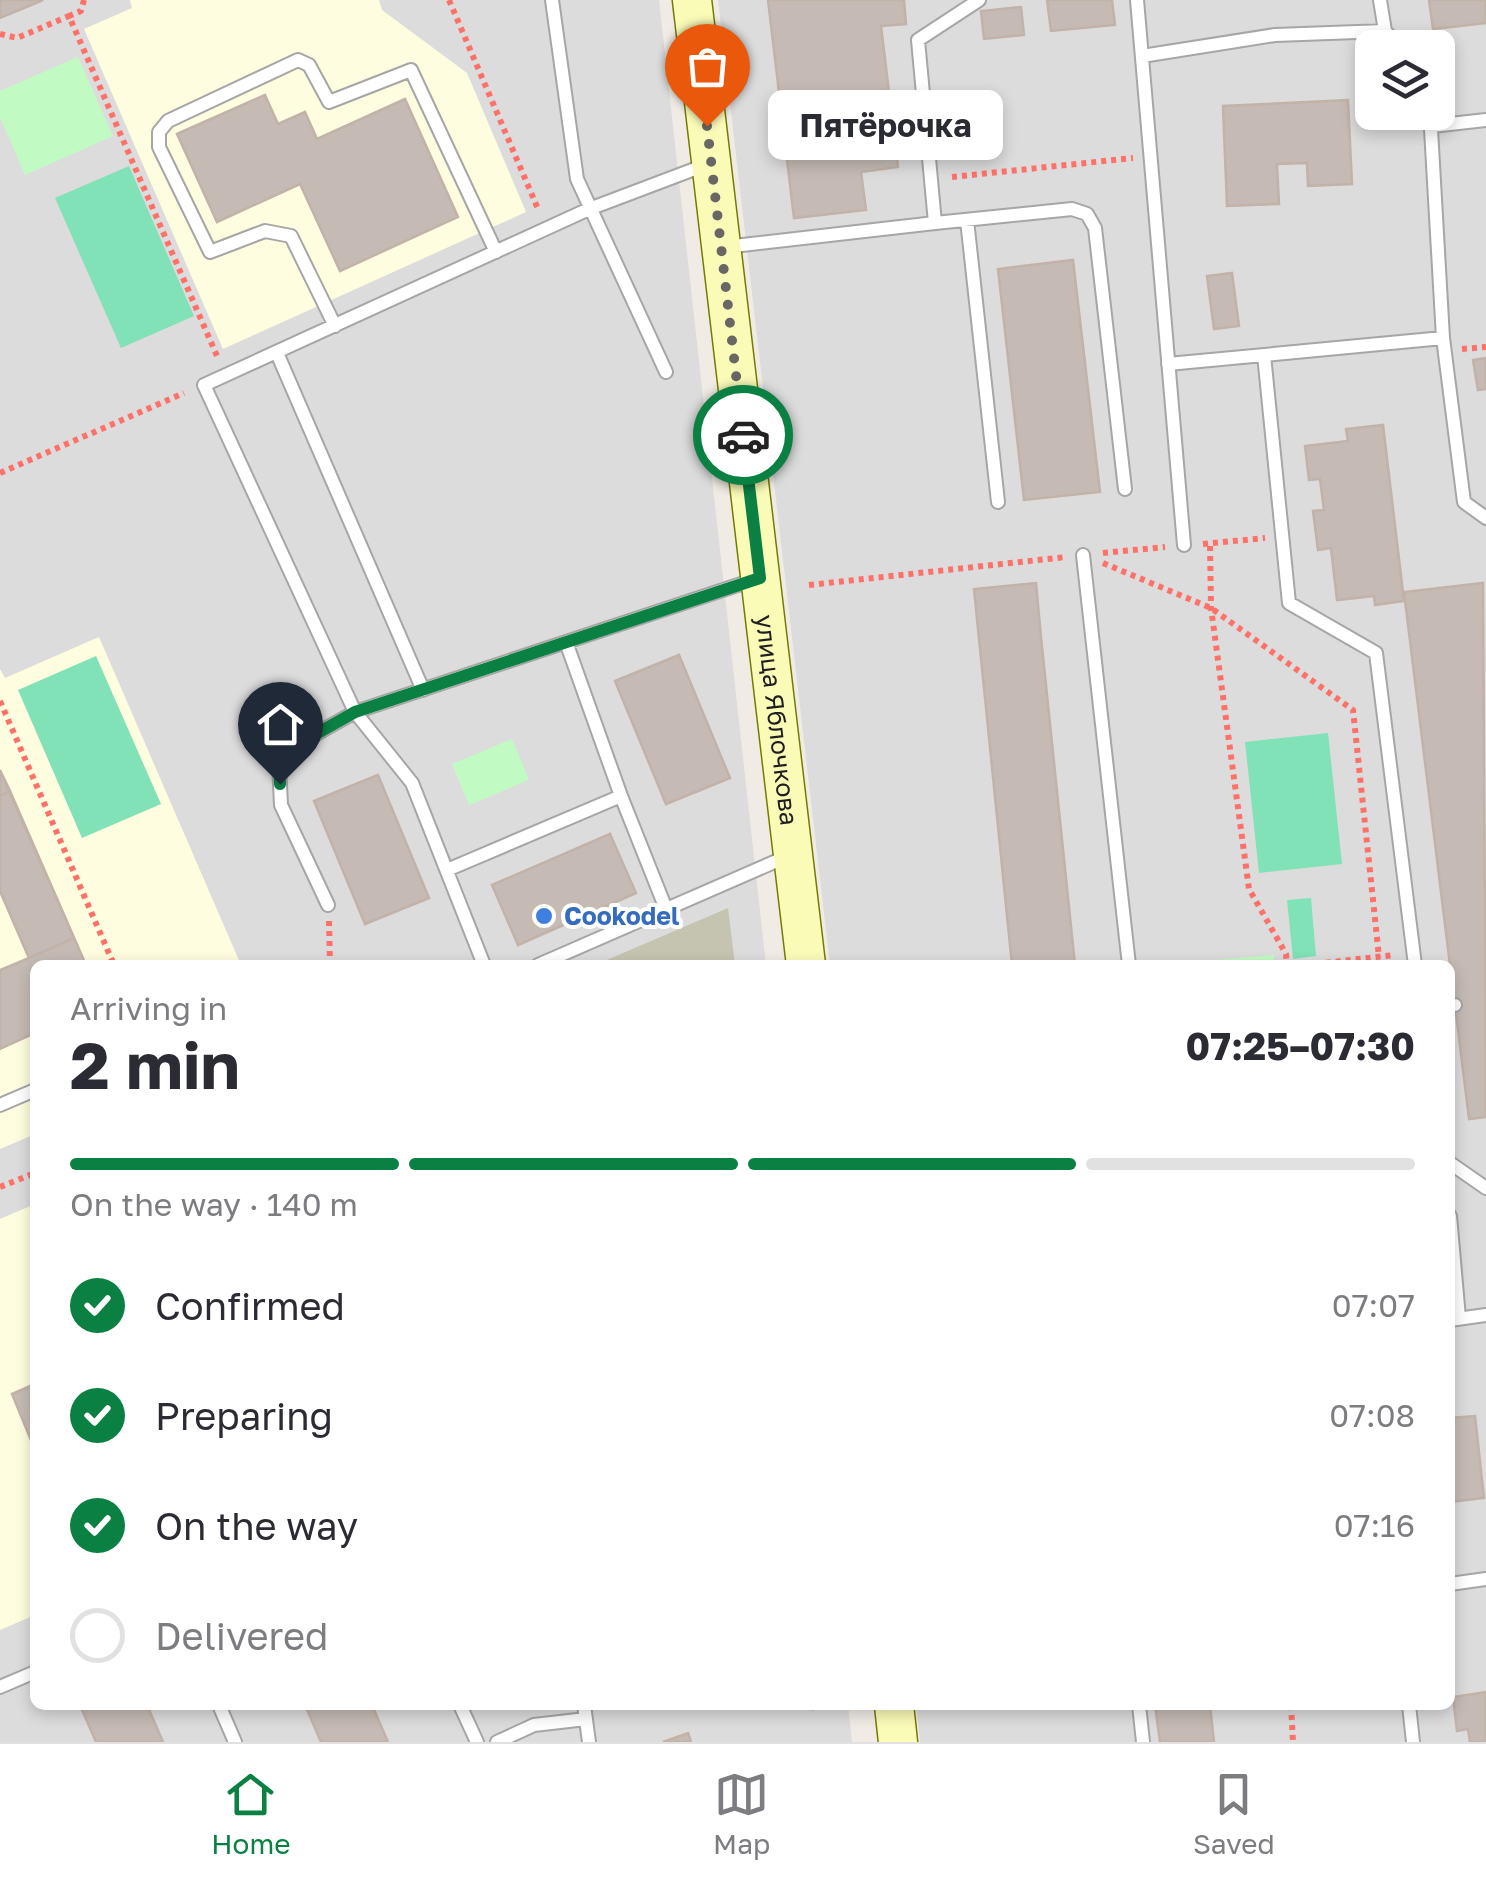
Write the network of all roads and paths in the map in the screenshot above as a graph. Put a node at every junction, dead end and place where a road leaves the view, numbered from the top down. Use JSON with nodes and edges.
{"nodes":[{"id":1,"x":84,"y":0,"type":"edge"},
{"id":2,"x":449,"y":0,"type":"edge"},
{"id":3,"x":552,"y":0,"type":"edge"},
{"id":4,"x":692,"y":0,"type":"edge"},
{"id":5,"x":978,"y":0,"type":"edge"},
{"id":6,"x":1137,"y":0,"type":"edge"},
{"id":7,"x":1380,"y":0,"type":"edge"},
{"id":8,"x":70,"y":16,"type":"junction"},
{"id":9,"x":1385,"y":30,"type":"edge"},
{"id":10,"x":1355,"y":31,"type":"edge"},
{"id":11,"x":0,"y":34,"type":"edge"},
{"id":12,"x":1142,"y":56,"type":"junction"},
{"id":13,"x":1455,"y":119,"type":"edge"},
{"id":14,"x":1486,"y":120,"type":"edge"},
{"id":15,"x":1432,"y":130,"type":"edge"},
{"id":16,"x":1150,"y":156,"type":"junction"},
{"id":17,"x":710,"y":163,"type":"junction"},
{"id":18,"x":931,"y":179,"type":"junction"},
{"id":19,"x":588,"y":209,"type":"junction"},
{"id":20,"x":967,"y":220,"type":"junction"},
{"id":21,"x":935,"y":223,"type":"junction"},
{"id":22,"x":546,"y":229,"type":"junction"},
{"id":23,"x":722,"y":248,"type":"junction"},
{"id":24,"x":496,"y":252,"type":"junction"},
{"id":25,"x":335,"y":326,"type":"junction"},
{"id":26,"x":1443,"y":338,"type":"junction"},
{"id":27,"x":278,"y":353,"type":"junction"},
{"id":28,"x":1264,"y":355,"type":"junction"},
{"id":29,"x":1168,"y":364,"type":"junction"},
{"id":30,"x":666,"y":372,"type":"dead end"},
{"id":31,"x":226,"y":376,"type":"junction"},
{"id":32,"x":204,"y":385,"type":"junction"},
{"id":33,"x":0,"y":474,"type":"edge"},
{"id":34,"x":1124,"y":489,"type":"dead end"},
{"id":35,"x":998,"y":502,"type":"dead end"},
{"id":36,"x":1486,"y":518,"type":"edge"},
{"id":37,"x":1282,"y":536,"type":"junction"},
{"id":38,"x":1184,"y":545,"type":"junction"},
{"id":39,"x":1210,"y":546,"type":"dead end"},
{"id":40,"x":1083,"y":556,"type":"junction"},
{"id":41,"x":760,"y":578,"type":"junction"},
{"id":42,"x":808,"y":585,"type":"dead end"},
{"id":43,"x":1211,"y":608,"type":"junction"},
{"id":44,"x":566,"y":642,"type":"junction"},
{"id":45,"x":423,"y":690,"type":"junction"},
{"id":46,"x":0,"y":701,"type":"edge"},
{"id":47,"x":355,"y":712,"type":"junction"},
{"id":48,"x":621,"y":796,"type":"junction"},
{"id":49,"x":792,"y":854,"type":"junction"},
{"id":50,"x":447,"y":870,"type":"junction"},
{"id":51,"x":328,"y":905,"type":"joint"},
{"id":52,"x":666,"y":910,"type":"junction"},
{"id":53,"x":1378,"y":957,"type":"junction"},
{"id":54,"x":1414,"y":959,"type":"edge"},
{"id":55,"x":112,"y":960,"type":"edge"},
{"id":56,"x":330,"y":960,"type":"edge"},
{"id":57,"x":482,"y":960,"type":"edge"},
{"id":58,"x":550,"y":960,"type":"edge"},
{"id":59,"x":805,"y":960,"type":"edge"},
{"id":60,"x":1128,"y":960,"type":"edge"},
{"id":61,"x":1287,"y":960,"type":"edge"},
{"id":62,"x":1351,"y":960,"type":"edge"},
{"id":63,"x":30,"y":1092,"type":"edge"},
{"id":64,"x":0,"y":1105,"type":"edge"},
{"id":65,"x":1455,"y":1167,"type":"edge"},
{"id":66,"x":30,"y":1175,"type":"edge"},
{"id":67,"x":0,"y":1187,"type":"edge"},
{"id":68,"x":1486,"y":1188,"type":"edge"},
{"id":69,"x":1486,"y":1315,"type":"edge"},
{"id":70,"x":1455,"y":1319,"type":"edge"},
{"id":71,"x":1486,"y":1579,"type":"edge"},
{"id":72,"x":1455,"y":1583,"type":"edge"},
{"id":73,"x":30,"y":1674,"type":"edge"},
{"id":74,"x":0,"y":1687,"type":"edge"},
{"id":75,"x":221,"y":1710,"type":"edge"},
{"id":76,"x":462,"y":1710,"type":"edge"},
{"id":77,"x":895,"y":1710,"type":"edge"},
{"id":78,"x":1140,"y":1710,"type":"edge"},
{"id":79,"x":1291,"y":1710,"type":"edge"},
{"id":80,"x":1409,"y":1710,"type":"edge"},
{"id":81,"x":585,"y":1712,"type":"edge"},
{"id":82,"x":235,"y":1742,"type":"edge"},
{"id":83,"x":476,"y":1742,"type":"edge"},
{"id":84,"x":496,"y":1742,"type":"edge"},
{"id":85,"x":588,"y":1742,"type":"edge"},
{"id":86,"x":898,"y":1742,"type":"edge"},
{"id":87,"x":1143,"y":1742,"type":"edge"},
{"id":88,"x":1293,"y":1742,"type":"edge"},
{"id":89,"x":1413,"y":1742,"type":"edge"}],
"edges":[{"from":1,"to":8,"type":"path"},
{"from":2,"to":22,"type":"path"},
{"from":3,"to":19,"type":"lane"},
{"from":4,"to":17,"type":"street","name":"улица Яблочкова"},
{"from":5,"to":18,"type":"lane"},
{"from":6,"to":12,"type":"lane"},
{"from":7,"to":9,"type":"lane"},
{"from":8,"to":11,"type":"path"},
{"from":8,"to":31,"type":"path"},
{"from":10,"to":12,"type":"lane"},
{"from":12,"to":16,"type":"lane"},
{"from":13,"to":14,"type":"lane"},
{"from":15,"to":26,"type":"lane"},
{"from":16,"to":18,"type":"path"},
{"from":16,"to":29,"type":"lane"},
{"from":17,"to":19,"type":"lane"},
{"from":17,"to":23,"type":"street","name":"улица Яблочкова"},
{"from":18,"to":21,"type":"lane"},
{"from":19,"to":22,"type":"lane"},
{"from":19,"to":30,"type":"lane"},
{"from":20,"to":21,"type":"lane"},
{"from":20,"to":34,"type":"lane"},
{"from":20,"to":35,"type":"lane"},
{"from":21,"to":23,"type":"lane"},
{"from":22,"to":24,"type":"lane"},
{"from":23,"to":41,"type":"street","name":"улица Яблочкова"},
{"from":24,"to":25,"type":"lane"},
{"from":24,"to":25,"type":"lane"},
{"from":25,"to":27,"type":"lane"},
{"from":26,"to":28,"type":"lane"},
{"from":26,"to":36,"type":"lane"},
{"from":27,"to":31,"type":"lane"},
{"from":27,"to":45,"type":"lane"},
{"from":28,"to":29,"type":"lane"},
{"from":28,"to":37,"type":"lane"},
{"from":29,"to":38,"type":"lane"},
{"from":31,"to":32,"type":"lane"},
{"from":32,"to":33,"type":"path"},
{"from":32,"to":47,"type":"lane"},
{"from":37,"to":38,"type":"path"},
{"from":37,"to":54,"type":"lane"},
{"from":38,"to":40,"type":"path"},
{"from":39,"to":43,"type":"path"},
{"from":40,"to":42,"type":"path"},
{"from":40,"to":43,"type":"path"},
{"from":40,"to":60,"type":"lane"},
{"from":41,"to":44,"type":"lane"},
{"from":41,"to":49,"type":"street","name":"улица Яблочкова"},
{"from":43,"to":53,"type":"path"},
{"from":43,"to":61,"type":"path"},
{"from":44,"to":45,"type":"lane"},
{"from":44,"to":48,"type":"lane"},
{"from":45,"to":47,"type":"lane"},
{"from":46,"to":55,"type":"path"},
{"from":47,"to":50,"type":"lane"},
{"from":47,"to":51,"type":"lane"},
{"from":48,"to":50,"type":"lane"},
{"from":48,"to":52,"type":"lane"},
{"from":49,"to":52,"type":"lane"},
{"from":49,"to":59,"type":"street","name":"улица Яблочкова"},
{"from":50,"to":57,"type":"lane"},
{"from":51,"to":56,"type":"path"},
{"from":52,"to":58,"type":"lane"},
{"from":53,"to":54,"type":"path"},
{"from":53,"to":62,"type":"path"},
{"from":63,"to":64,"type":"lane"},
{"from":65,"to":68,"type":"lane"},
{"from":66,"to":67,"type":"path"},
{"from":69,"to":70,"type":"lane"},
{"from":71,"to":72,"type":"lane"},
{"from":73,"to":74,"type":"lane"},
{"from":75,"to":82,"type":"lane"},
{"from":76,"to":83,"type":"lane"},
{"from":77,"to":86,"type":"street"},
{"from":78,"to":87,"type":"lane"},
{"from":79,"to":88,"type":"path"},
{"from":80,"to":89,"type":"lane"},
{"from":81,"to":84,"type":"lane"},
{"from":81,"to":85,"type":"lane"}]}
